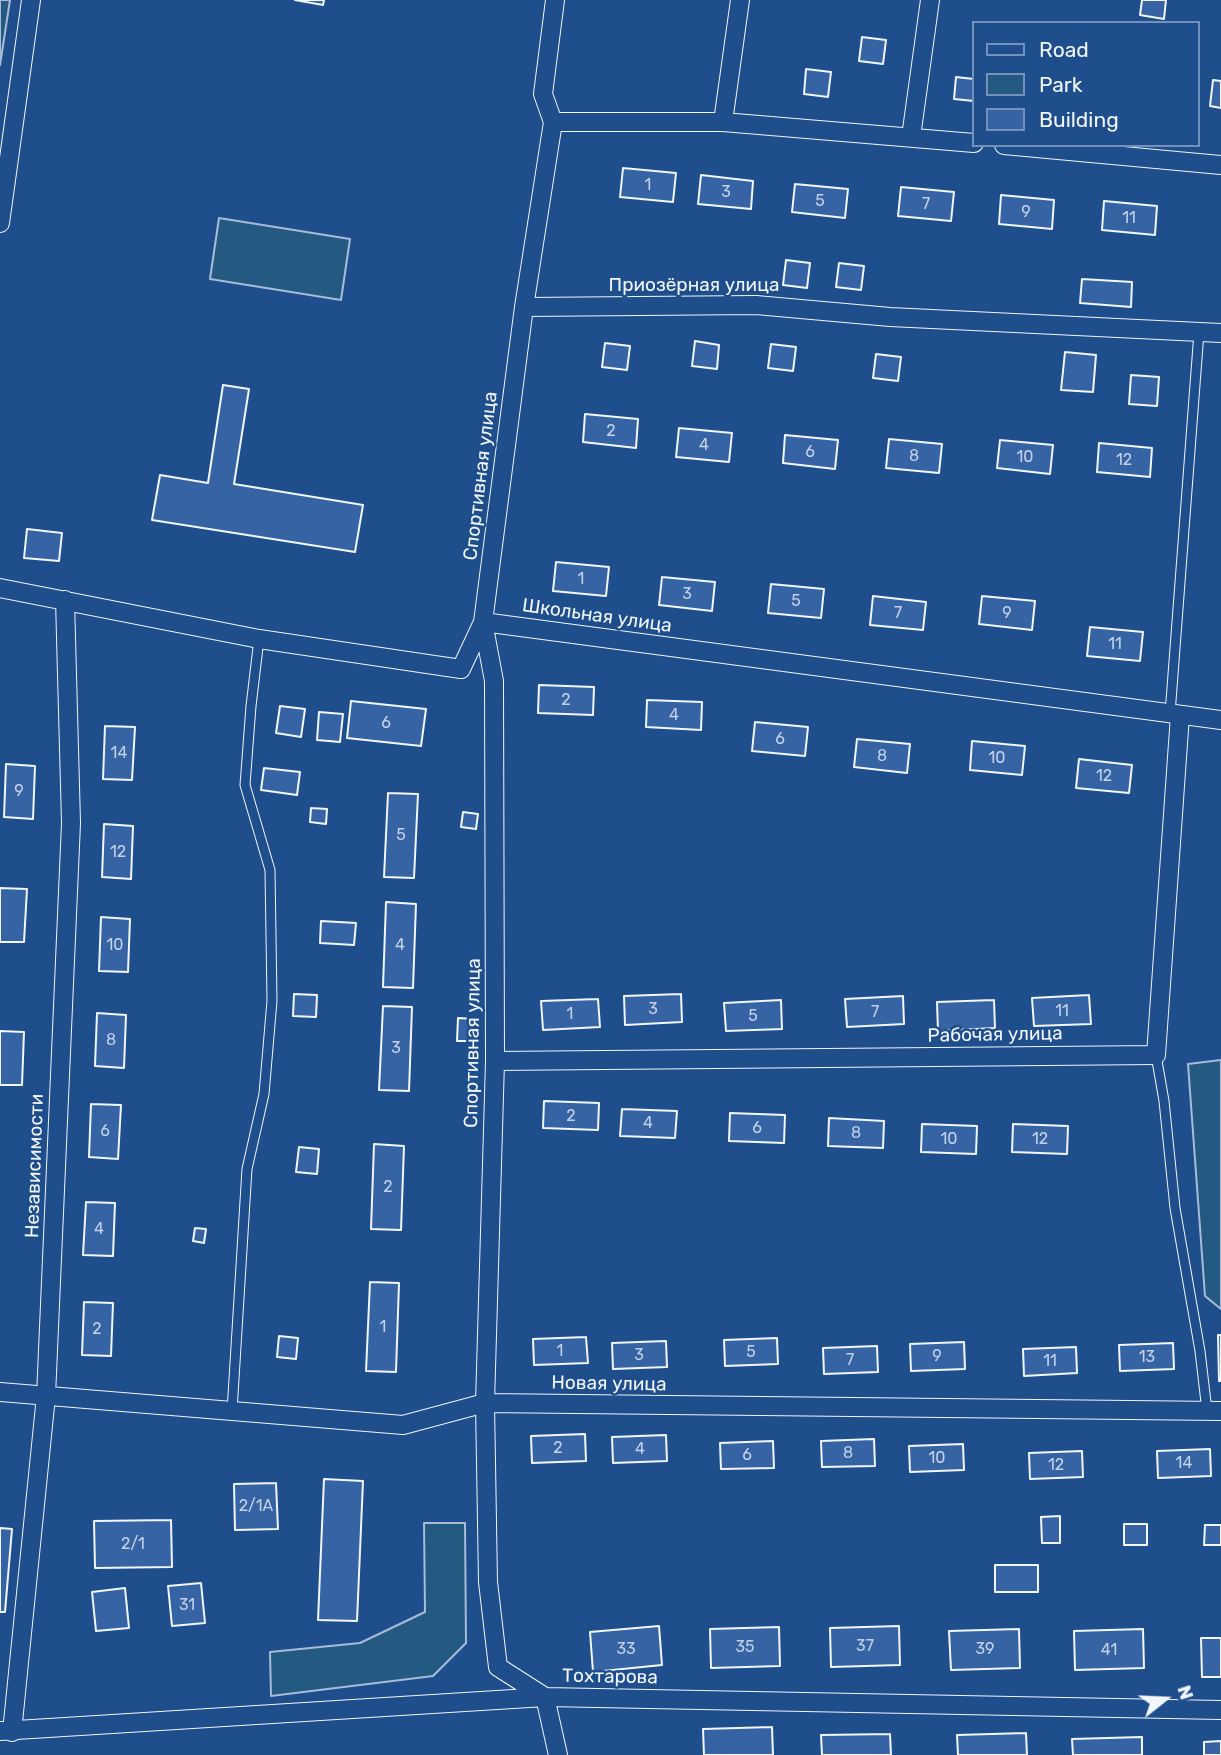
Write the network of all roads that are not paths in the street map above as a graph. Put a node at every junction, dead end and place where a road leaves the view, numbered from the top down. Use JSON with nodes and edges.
{"nodes":[{"id":1,"x":31,"y":0,"type":"edge"},
{"id":2,"x":555,"y":0,"type":"edge"},
{"id":3,"x":740,"y":0,"type":"edge"},
{"id":4,"x":930,"y":0,"type":"edge"},
{"id":5,"x":553,"y":122,"type":"junction"},
{"id":6,"x":723,"y":122,"type":"junction"},
{"id":7,"x":911,"y":137,"type":"junction"},
{"id":8,"x":972,"y":143,"type":"edge"},
{"id":9,"x":1026,"y":147,"type":"edge"},
{"id":10,"x":1221,"y":165,"type":"edge"},
{"id":11,"x":0,"y":223,"type":"edge"},
{"id":12,"x":524,"y":307,"type":"junction"},
{"id":13,"x":1199,"y":332,"type":"junction"},
{"id":14,"x":1221,"y":333,"type":"edge"},
{"id":15,"x":0,"y":588,"type":"edge"},
{"id":16,"x":65,"y":600,"type":"junction"},
{"id":17,"x":483,"y":622,"type":"junction"},
{"id":18,"x":259,"y":639,"type":"junction"},
{"id":19,"x":1175,"y":714,"type":"junction"},
{"id":20,"x":1221,"y":720,"type":"edge"},
{"id":21,"x":1156,"y":1055,"type":"junction"},
{"id":22,"x":495,"y":1061,"type":"junction"},
{"id":23,"x":0,"y":1392,"type":"edge"},
{"id":24,"x":46,"y":1396,"type":"junction"},
{"id":25,"x":485,"y":1403,"type":"junction"},
{"id":26,"x":232,"y":1411,"type":"junction"},
{"id":27,"x":1214,"y":1411,"type":"edge"},
{"id":28,"x":545,"y":1697,"type":"junction"},
{"id":29,"x":1221,"y":1710,"type":"edge"},
{"id":30,"x":6,"y":1731,"type":"edge"},
{"id":31,"x":558,"y":1755,"type":"edge"}],
"edges":[{"from":1,"to":11,"type":"street"},
{"from":2,"to":5,"type":"street"},
{"from":3,"to":6,"type":"street"},
{"from":4,"to":7,"type":"street"},
{"from":5,"to":6,"type":"street"},
{"from":5,"to":12,"type":"street"},
{"from":6,"to":7,"type":"street"},
{"from":7,"to":8,"type":"street"},
{"from":9,"to":10,"type":"street"},
{"from":12,"to":13,"type":"street","name":"Приозёрная улица"},
{"from":12,"to":17,"type":"street","name":"Спортивная улица"},
{"from":13,"to":14,"type":"street","name":"Приозёрная улица"},
{"from":13,"to":19,"type":"lane"},
{"from":15,"to":16,"type":"street"},
{"from":16,"to":18,"type":"street"},
{"from":16,"to":24,"type":"street","name":"Независимости"},
{"from":17,"to":18,"type":"street"},
{"from":17,"to":19,"type":"street","name":"Школьная улица"},
{"from":17,"to":22,"type":"street","name":"Спортивная улица"},
{"from":18,"to":26,"type":"lane"},
{"from":19,"to":20,"type":"street","name":"Школьная улица"},
{"from":19,"to":21,"type":"street"},
{"from":21,"to":22,"type":"street","name":"Рабочая улица"},
{"from":21,"to":27,"type":"lane"},
{"from":22,"to":25,"type":"street","name":"Спортивная улица"},
{"from":23,"to":24,"type":"street","name":"Новая улица"},
{"from":24,"to":26,"type":"street","name":"Новая улица"},
{"from":24,"to":30,"type":"street","name":"Независимости"},
{"from":25,"to":26,"type":"street","name":"Новая улица"},
{"from":25,"to":27,"type":"street","name":"Новая улица"},
{"from":25,"to":28,"type":"street","name":"Спортивная улица"},
{"from":28,"to":29,"type":"street","name":"Тохтарова"},
{"from":28,"to":30,"type":"street","name":"Тохтарова"},
{"from":28,"to":31,"type":"street"}]}
